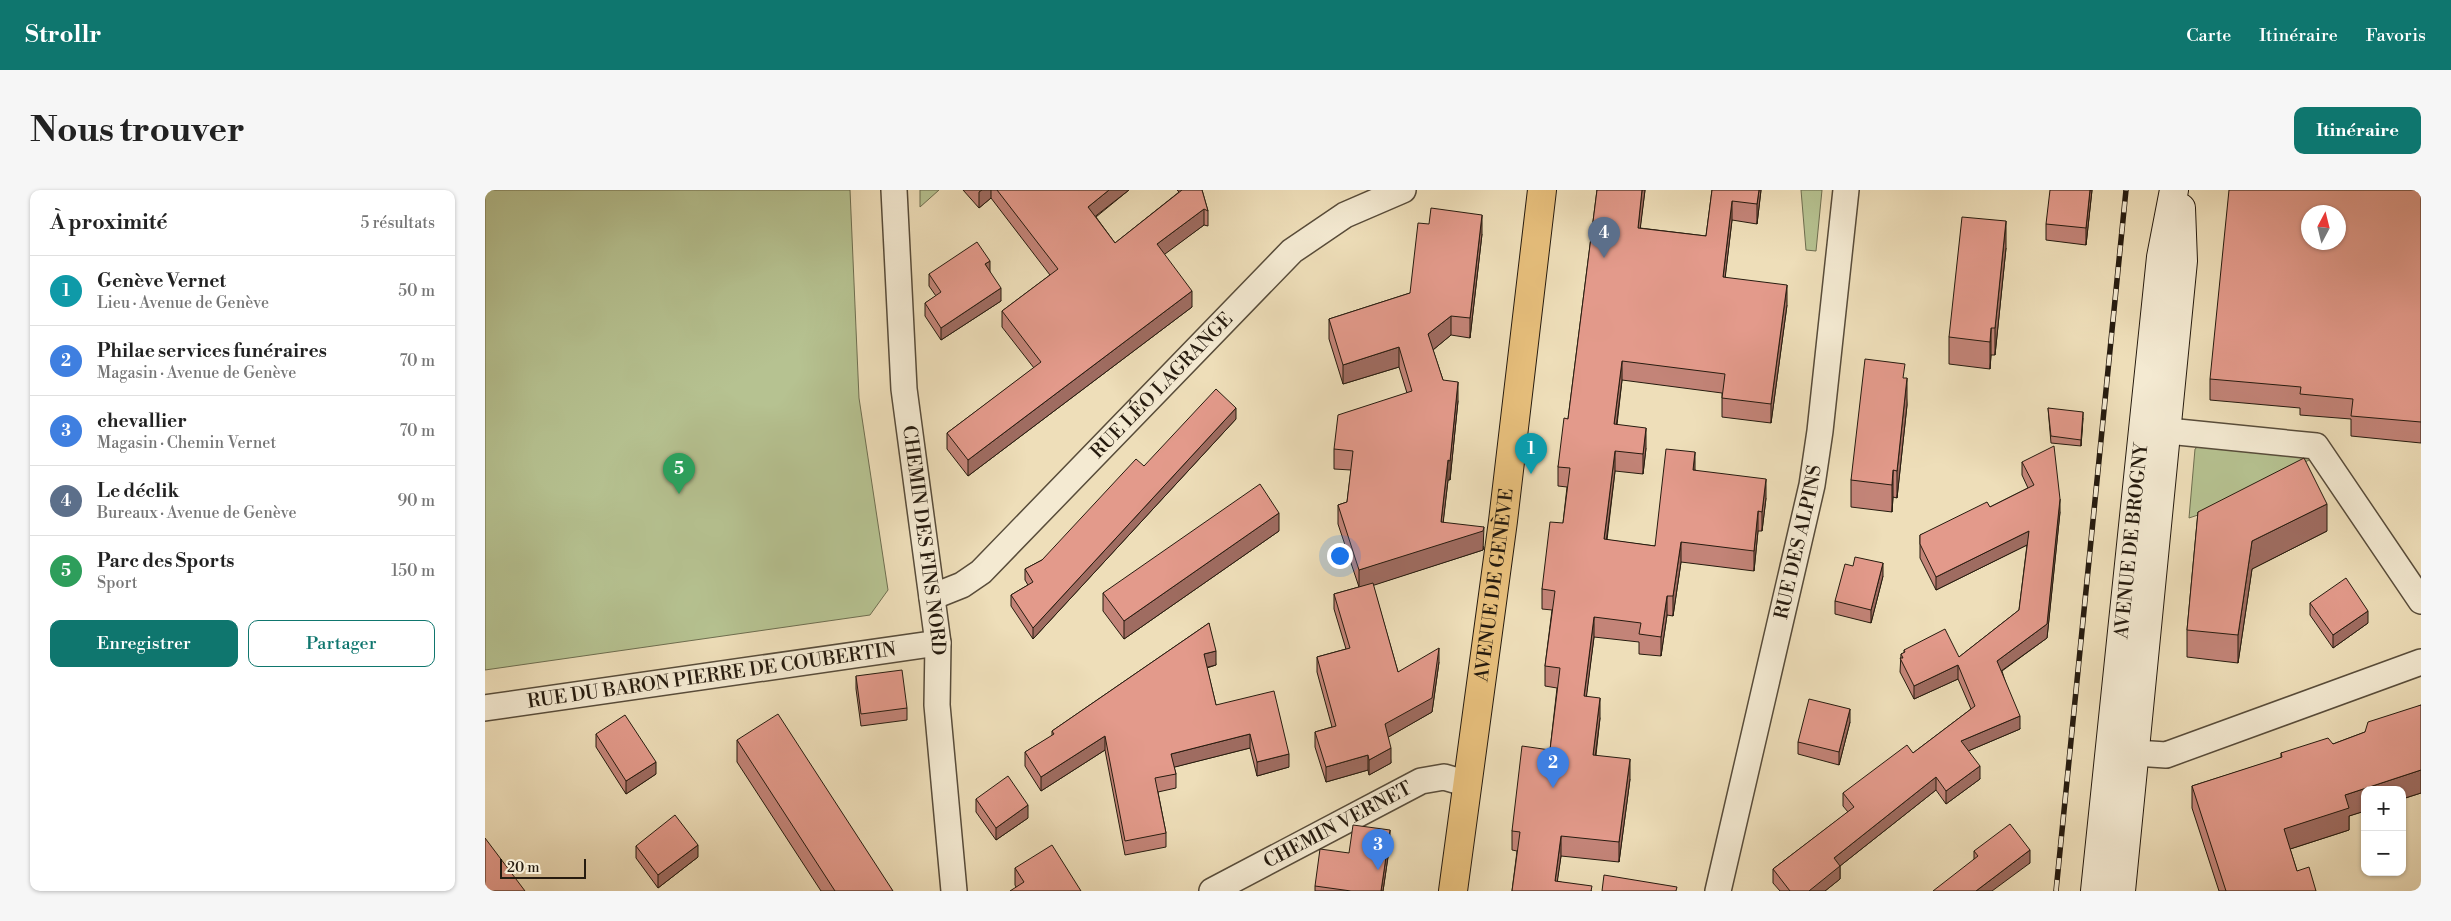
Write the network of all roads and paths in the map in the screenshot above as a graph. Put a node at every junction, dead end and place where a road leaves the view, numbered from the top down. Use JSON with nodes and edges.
{"nodes":[{"id":1,"x":895,"y":190,"type":"edge"},
{"id":2,"x":1403,"y":190,"type":"edge"},
{"id":3,"x":1542,"y":190,"type":"edge"},
{"id":4,"x":1846,"y":190,"type":"edge"},
{"id":5,"x":2174,"y":190,"type":"edge"},
{"id":6,"x":2181,"y":190,"type":"edge"},
{"id":7,"x":2168,"y":431,"type":"junction"},
{"id":8,"x":932,"y":597,"type":"junction"},
{"id":9,"x":2421,"y":602,"type":"edge"},
{"id":10,"x":938,"y":643,"type":"junction"},
{"id":11,"x":2421,"y":662,"type":"edge"},
{"id":12,"x":485,"y":708,"type":"edge"},
{"id":13,"x":2135,"y":753,"type":"junction"},
{"id":14,"x":1468,"y":784,"type":"junction"},
{"id":15,"x":2104,"y":828,"type":"junction"},
{"id":16,"x":955,"y":891,"type":"edge"},
{"id":17,"x":1212,"y":891,"type":"edge"},
{"id":18,"x":1453,"y":891,"type":"edge"},
{"id":19,"x":1718,"y":891,"type":"edge"},
{"id":20,"x":2095,"y":891,"type":"edge"},
{"id":21,"x":2110,"y":891,"type":"edge"},
{"id":22,"x":2121,"y":891,"type":"edge"}],
"edges":[{"from":1,"to":8,"type":"street","name":"CHEMIN DES FINS NORD"},
{"from":2,"to":8,"type":"street","name":"RUE LÉO LAGRANGE"},
{"from":3,"to":14,"type":"main road","name":"AVENUE DE GENÈVE"},
{"from":4,"to":19,"type":"street","name":"RUE DES ALPINS"},
{"from":5,"to":15,"type":"main road","name":"AVENUE DE BROGNY"},
{"from":6,"to":7,"type":"main road","name":"AVENUE DE BROGNY"},
{"from":7,"to":9,"type":"street"},
{"from":7,"to":13,"type":"main road","name":"AVENUE DE BROGNY"},
{"from":8,"to":10,"type":"street","name":"CHEMIN DES FINS NORD"},
{"from":10,"to":12,"type":"street","name":"RUE DU BARON PIERRE DE COUBERTIN"},
{"from":10,"to":16,"type":"street","name":"CHEMIN DES FINS NORD"},
{"from":11,"to":13,"type":"street"},
{"from":13,"to":22,"type":"main road","name":"AVENUE DE BROGNY"},
{"from":14,"to":17,"type":"street","name":"CHEMIN VERNET"},
{"from":14,"to":18,"type":"main road","name":"AVENUE DE GENÈVE"},
{"from":15,"to":20,"type":"main road","name":"AVENUE DE BROGNY"},
{"from":15,"to":21,"type":"main road"}]}
